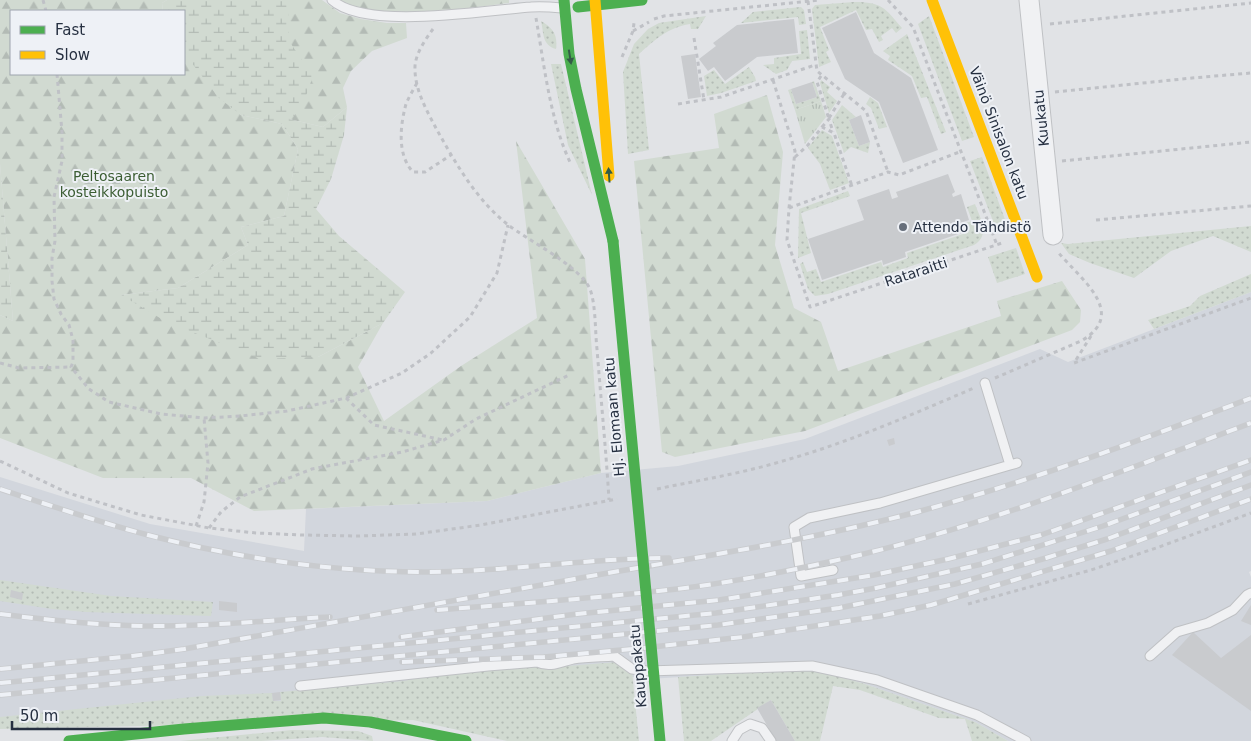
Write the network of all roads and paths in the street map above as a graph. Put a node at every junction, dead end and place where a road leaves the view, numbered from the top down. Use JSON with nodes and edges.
{"nodes":[{"id":1,"x":332,"y":0,"type":"edge"},
{"id":2,"x":642,"y":0,"type":"edge"},
{"id":3,"x":820,"y":0,"type":"edge"},
{"id":4,"x":888,"y":0,"type":"edge"},
{"id":5,"x":932,"y":0,"type":"edge"},
{"id":6,"x":1029,"y":0,"type":"edge"},
{"id":7,"x":808,"y":1,"type":"edge"},
{"id":8,"x":595,"y":2,"type":"edge"},
{"id":9,"x":1251,"y":3,"type":"edge"},
{"id":10,"x":564,"y":4,"type":"edge"},
{"id":11,"x":451,"y":15,"type":"junction"},
{"id":12,"x":1046,"y":26,"type":"dead end"},
{"id":13,"x":633,"y":31,"type":"dead end"},
{"id":14,"x":694,"y":38,"type":"dead end"},
{"id":15,"x":815,"y":65,"type":"junction"},
{"id":16,"x":1251,"y":73,"type":"edge"},
{"id":17,"x":57,"y":75,"type":"edge"},
{"id":18,"x":820,"y":76,"type":"junction"},
{"id":19,"x":773,"y":80,"type":"junction"},
{"id":20,"x":417,"y":82,"type":"junction"},
{"id":21,"x":1049,"y":93,"type":"dead end"},
{"id":22,"x":844,"y":94,"type":"junction"},
{"id":23,"x":704,"y":100,"type":"junction"},
{"id":24,"x":678,"y":104,"type":"dead end"},
{"id":25,"x":829,"y":119,"type":"junction"},
{"id":26,"x":822,"y":127,"type":"junction"},
{"id":27,"x":834,"y":133,"type":"junction"},
{"id":28,"x":1251,"y":142,"type":"edge"},
{"id":29,"x":961,"y":151,"type":"junction"},
{"id":30,"x":451,"y":155,"type":"junction"},
{"id":31,"x":794,"y":158,"type":"junction"},
{"id":32,"x":1057,"y":161,"type":"dead end"},
{"id":33,"x":888,"y":172,"type":"junction"},
{"id":34,"x":852,"y":186,"type":"junction"},
{"id":35,"x":1251,"y":206,"type":"edge"},
{"id":36,"x":789,"y":208,"type":"junction"},
{"id":37,"x":1096,"y":220,"type":"dead end"},
{"id":38,"x":508,"y":225,"type":"junction"},
{"id":39,"x":1022,"y":236,"type":"junction"},
{"id":40,"x":1052,"y":236,"type":"joint"},
{"id":41,"x":613,"y":242,"type":"junction"},
{"id":42,"x":996,"y":245,"type":"junction"},
{"id":43,"x":1037,"y":277,"type":"dead end"},
{"id":44,"x":1251,"y":298,"type":"edge"},
{"id":45,"x":1091,"y":335,"type":"junction"},
{"id":46,"x":0,"y":363,"type":"edge"},
{"id":47,"x":71,"y":367,"type":"junction"},
{"id":48,"x":569,"y":375,"type":"dead end"},
{"id":49,"x":985,"y":383,"type":"junction"},
{"id":50,"x":346,"y":398,"type":"junction"},
{"id":51,"x":204,"y":418,"type":"junction"},
{"id":52,"x":444,"y":440,"type":"junction"},
{"id":53,"x":0,"y":461,"type":"edge"},
{"id":54,"x":654,"y":490,"type":"dead end"},
{"id":55,"x":618,"y":498,"type":"dead end"},
{"id":56,"x":609,"y":500,"type":"junction"},
{"id":57,"x":1251,"y":513,"type":"edge"},
{"id":58,"x":196,"y":526,"type":"junction"},
{"id":59,"x":209,"y":528,"type":"junction"},
{"id":60,"x":833,"y":570,"type":"dead end"},
{"id":61,"x":645,"y":589,"type":"joint"},
{"id":62,"x":1251,"y":593,"type":"edge"},
{"id":63,"x":968,"y":604,"type":"dead end"},
{"id":64,"x":1150,"y":656,"type":"dead end"},
{"id":65,"x":300,"y":686,"type":"dead end"},
{"id":66,"x":388,"y":733,"type":"edge"},
{"id":67,"x":69,"y":741,"type":"edge"},
{"id":68,"x":466,"y":741,"type":"edge"},
{"id":69,"x":660,"y":741,"type":"edge"},
{"id":70,"x":732,"y":741,"type":"edge"},
{"id":71,"x":771,"y":741,"type":"edge"},
{"id":72,"x":1026,"y":741,"type":"edge"}],
"edges":[{"from":1,"to":11,"type":"lane"},
{"from":2,"to":8,"type":"street"},
{"from":3,"to":7,"type":"path"},
{"from":4,"to":29,"type":"path"},
{"from":5,"to":39,"type":"street","name":"Väinö Sinisalon katu"},
{"from":6,"to":40,"type":"street","name":"Kuukatu"},
{"from":7,"to":13,"type":"path"},
{"from":7,"to":15,"type":"path"},
{"from":8,"to":10,"type":"street"},
{"from":41,"to":8,"type":"street","name":"Hj. Elomaan katu","one_way":true},
{"from":9,"to":12,"type":"path"},
{"from":10,"to":11,"type":"lane"},
{"from":10,"to":41,"type":"street","name":"Hj. Elomaan katu","one_way":true},
{"from":11,"to":20,"type":"path"},
{"from":14,"to":23,"type":"path"},
{"from":15,"to":18,"type":"path"},
{"from":15,"to":19,"type":"path"},
{"from":16,"to":21,"type":"path"},
{"from":17,"to":47,"type":"path"},
{"from":18,"to":22,"type":"path"},
{"from":18,"to":25,"type":"path"},
{"from":19,"to":23,"type":"path"},
{"from":19,"to":31,"type":"path"},
{"from":20,"to":30,"type":"path"},
{"from":20,"to":30,"type":"path"},
{"from":22,"to":25,"type":"path"},
{"from":22,"to":33,"type":"path"},
{"from":23,"to":24,"type":"path"},
{"from":25,"to":26,"type":"path"},
{"from":25,"to":27,"type":"path"},
{"from":26,"to":27,"type":"path"},
{"from":26,"to":31,"type":"path"},
{"from":27,"to":34,"type":"path"},
{"from":28,"to":32,"type":"path"},
{"from":29,"to":33,"type":"path"},
{"from":29,"to":42,"type":"path"},
{"from":30,"to":38,"type":"path"},
{"from":31,"to":36,"type":"path"},
{"from":33,"to":34,"type":"path"},
{"from":34,"to":36,"type":"path"},
{"from":35,"to":37,"type":"path"},
{"from":36,"to":42,"type":"path","name":"Rataraitti"},
{"from":38,"to":50,"type":"path"},
{"from":38,"to":56,"type":"path"},
{"from":39,"to":42,"type":"path","name":"Rataraitti"},
{"from":39,"to":43,"type":"street","name":"Väinö Sinisalon katu"},
{"from":40,"to":45,"type":"path"},
{"from":41,"to":61,"type":"street","name":"Hj. Elomaan katu","bridge":true},
{"from":44,"to":45,"type":"path"},
{"from":45,"to":49,"type":"path"},
{"from":46,"to":47,"type":"path"},
{"from":47,"to":51,"type":"path"},
{"from":48,"to":52,"type":"path"},
{"from":49,"to":54,"type":"path"},
{"from":49,"to":60,"type":"lane"},
{"from":50,"to":51,"type":"path"},
{"from":50,"to":52,"type":"path"},
{"from":51,"to":58,"type":"path"},
{"from":52,"to":59,"type":"path"},
{"from":53,"to":58,"type":"path"},
{"from":55,"to":56,"type":"path"},
{"from":56,"to":59,"type":"path"},
{"from":57,"to":63,"type":"path"},
{"from":58,"to":59,"type":"path"},
{"from":61,"to":69,"type":"street","name":"Kauppakatu","bridge":true},
{"from":62,"to":64,"type":"lane"},
{"from":65,"to":72,"type":"lane"},
{"from":66,"to":67,"type":"street"},
{"from":66,"to":68,"type":"street"},
{"from":70,"to":71,"type":"lane"}]}
